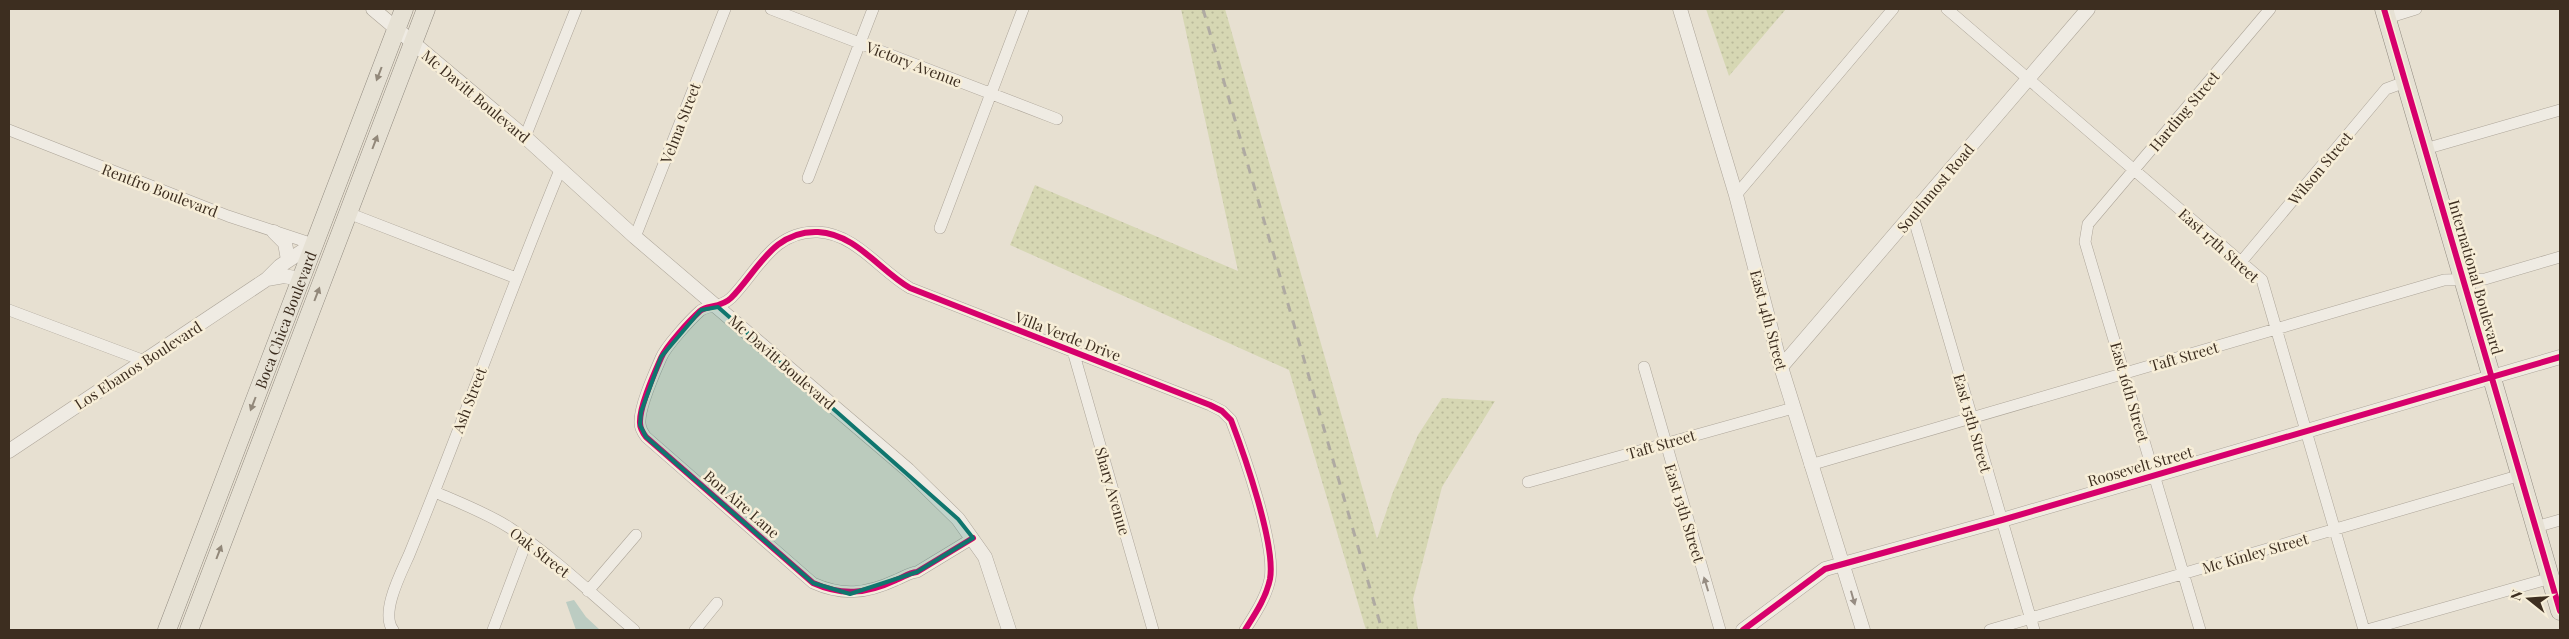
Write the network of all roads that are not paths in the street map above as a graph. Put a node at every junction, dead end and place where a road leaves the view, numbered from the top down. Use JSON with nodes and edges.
{"nodes":[{"id":1,"x":373,"y":9,"type":"edge"},
{"id":2,"x":404,"y":9,"type":"edge"},
{"id":3,"x":426,"y":9,"type":"edge"},
{"id":4,"x":576,"y":9,"type":"edge"},
{"id":5,"x":725,"y":9,"type":"edge"},
{"id":6,"x":771,"y":9,"type":"edge"},
{"id":7,"x":873,"y":9,"type":"edge"},
{"id":8,"x":1023,"y":9,"type":"edge"},
{"id":9,"x":1680,"y":9,"type":"edge"},
{"id":10,"x":1893,"y":9,"type":"edge"},
{"id":11,"x":1948,"y":9,"type":"edge"},
{"id":12,"x":2088,"y":9,"type":"edge"},
{"id":13,"x":2270,"y":9,"type":"edge"},
{"id":14,"x":2416,"y":9,"type":"edge"},
{"id":15,"x":2385,"y":13,"type":"edge"},
{"id":16,"x":397,"y":28,"type":"junction"},
{"id":17,"x":413,"y":43,"type":"junction"},
{"id":18,"x":861,"y":43,"type":"junction"},
{"id":19,"x":2028,"y":79,"type":"junction"},
{"id":20,"x":2405,"y":82,"type":"junction"},
{"id":21,"x":990,"y":94,"type":"junction"},
{"id":22,"x":2560,"y":110,"type":"edge"},
{"id":23,"x":1057,"y":119,"type":"dead end"},
{"id":24,"x":9,"y":130,"type":"edge"},
{"id":25,"x":525,"y":138,"type":"junction"},
{"id":26,"x":2425,"y":149,"type":"junction"},
{"id":27,"x":560,"y":170,"type":"junction"},
{"id":28,"x":2134,"y":170,"type":"junction"},
{"id":29,"x":808,"y":178,"type":"dead end"},
{"id":30,"x":1736,"y":196,"type":"junction"},
{"id":31,"x":348,"y":213,"type":"junction"},
{"id":32,"x":2097,"y":213,"type":"joint"},
{"id":33,"x":1913,"y":216,"type":"junction"},
{"id":34,"x":940,"y":228,"type":"dead end"},
{"id":35,"x":274,"y":232,"type":"junction"},
{"id":36,"x":635,"y":237,"type":"junction"},
{"id":37,"x":313,"y":244,"type":"junction"},
{"id":38,"x":2560,"y":257,"type":"edge"},
{"id":39,"x":288,"y":260,"type":"junction"},
{"id":40,"x":2241,"y":262,"type":"junction"},
{"id":41,"x":516,"y":278,"type":"junction"},
{"id":42,"x":2463,"y":278,"type":"junction"},
{"id":43,"x":268,"y":279,"type":"junction"},
{"id":44,"x":300,"y":279,"type":"junction"},
{"id":45,"x":718,"y":307,"type":"junction"},
{"id":46,"x":9,"y":310,"type":"edge"},
{"id":47,"x":2276,"y":329,"type":"junction"},
{"id":48,"x":1073,"y":351,"type":"junction"},
{"id":49,"x":2560,"y":356,"type":"edge"},
{"id":50,"x":142,"y":360,"type":"junction"},
{"id":51,"x":1644,"y":367,"type":"dead end"},
{"id":52,"x":1781,"y":367,"type":"junction"},
{"id":53,"x":2124,"y":373,"type":"junction"},
{"id":54,"x":2492,"y":377,"type":"junction"},
{"id":55,"x":1793,"y":408,"type":"junction"},
{"id":56,"x":1972,"y":417,"type":"junction"},
{"id":57,"x":2306,"y":431,"type":"junction"},
{"id":58,"x":1664,"y":443,"type":"junction"},
{"id":59,"x":9,"y":451,"type":"edge"},
{"id":60,"x":1810,"y":465,"type":"junction"},
{"id":61,"x":2154,"y":475,"type":"junction"},
{"id":62,"x":2520,"y":475,"type":"junction"},
{"id":63,"x":1528,"y":482,"type":"dead end"},
{"id":64,"x":435,"y":492,"type":"junction"},
{"id":65,"x":2002,"y":520,"type":"junction"},
{"id":66,"x":2560,"y":520,"type":"edge"},
{"id":67,"x":2536,"y":527,"type":"junction"},
{"id":68,"x":2335,"y":530,"type":"junction"},
{"id":69,"x":636,"y":535,"type":"dead end"},
{"id":70,"x":973,"y":538,"type":"junction"},
{"id":71,"x":527,"y":540,"type":"junction"},
{"id":72,"x":193,"y":560,"type":"junction"},
{"id":73,"x":1843,"y":565,"type":"junction"},
{"id":74,"x":2183,"y":574,"type":"junction"},
{"id":75,"x":2551,"y":578,"type":"junction"},
{"id":76,"x":588,"y":591,"type":"junction"},
{"id":77,"x":717,"y":603,"type":"dead end"},
{"id":78,"x":2560,"y":611,"type":"edge"},
{"id":79,"x":2030,"y":618,"type":"junction"},
{"id":80,"x":166,"y":630,"type":"edge"},
{"id":81,"x":176,"y":630,"type":"edge"},
{"id":82,"x":189,"y":630,"type":"edge"},
{"id":83,"x":393,"y":630,"type":"edge"},
{"id":84,"x":493,"y":630,"type":"edge"},
{"id":85,"x":634,"y":630,"type":"edge"},
{"id":86,"x":695,"y":630,"type":"edge"},
{"id":87,"x":1009,"y":630,"type":"edge"},
{"id":88,"x":1153,"y":630,"type":"edge"},
{"id":89,"x":1245,"y":630,"type":"edge"},
{"id":90,"x":1720,"y":630,"type":"edge"},
{"id":91,"x":1743,"y":630,"type":"edge"},
{"id":92,"x":1862,"y":630,"type":"edge"},
{"id":93,"x":1990,"y":630,"type":"edge"},
{"id":94,"x":2034,"y":630,"type":"edge"},
{"id":95,"x":2200,"y":630,"type":"edge"},
{"id":96,"x":2366,"y":630,"type":"edge"}],
"edges":[{"from":1,"to":16,"type":"street","name":"Mc Davitt Boulevard"},
{"from":2,"to":16,"type":"main road","name":"Boca Chica Boulevard"},
{"from":3,"to":17,"type":"main road","name":"Boca Chica Boulevard"},
{"from":4,"to":25,"type":"street"},
{"from":5,"to":36,"type":"street","name":"Velma Street"},
{"from":6,"to":18,"type":"street","name":"Victory Avenue"},
{"from":7,"to":18,"type":"street"},
{"from":8,"to":21,"type":"street"},
{"from":9,"to":30,"type":"street","name":"East 14th Street"},
{"from":10,"to":30,"type":"street"},
{"from":11,"to":19,"type":"street","name":"East 17th Street"},
{"from":12,"to":19,"type":"street","name":"Southmost Road"},
{"from":13,"to":28,"type":"street","name":"Harding Street"},
{"from":14,"to":15,"type":"street"},
{"from":15,"to":20,"type":"main road","name":"International Boulevard"},
{"from":16,"to":17,"type":"street","name":"Mc Davitt Boulevard"},
{"from":16,"to":37,"type":"main road","name":"Boca Chica Boulevard","one_way":true},
{"from":17,"to":25,"type":"street","name":"Mc Davitt Boulevard"},
{"from":31,"to":17,"type":"main road","name":"Boca Chica Boulevard","one_way":true},
{"from":18,"to":21,"type":"street","name":"Victory Avenue"},
{"from":18,"to":29,"type":"street"},
{"from":19,"to":28,"type":"street","name":"East 17th Street"},
{"from":19,"to":33,"type":"street","name":"Southmost Road"},
{"from":20,"to":26,"type":"main road","name":"International Boulevard"},
{"from":20,"to":40,"type":"street","name":"Wilson Street"},
{"from":21,"to":23,"type":"street","name":"Victory Avenue"},
{"from":21,"to":34,"type":"street"},
{"from":22,"to":26,"type":"street"},
{"from":24,"to":35,"type":"street","name":"Rentfro Boulevard"},
{"from":25,"to":27,"type":"street","name":"Mc Davitt Boulevard"},
{"from":26,"to":42,"type":"main road","name":"International Boulevard"},
{"from":27,"to":36,"type":"street","name":"Mc Davitt Boulevard"},
{"from":27,"to":41,"type":"street","name":"Ash Street"},
{"from":28,"to":32,"type":"street","name":"Harding Street"},
{"from":28,"to":40,"type":"street","name":"East 17th Street"},
{"from":30,"to":52,"type":"street","name":"East 14th Street"},
{"from":31,"to":41,"type":"street"},
{"from":82,"to":31,"type":"main road","name":"Boca Chica Boulevard","one_way":true},
{"from":32,"to":53,"type":"street","name":"East 16th Street"},
{"from":33,"to":52,"type":"street","name":"Southmost Road"},
{"from":33,"to":56,"type":"street","name":"East 15th Street"},
{"from":35,"to":37,"type":"street","name":"Rentfro Boulevard"},
{"from":35,"to":39,"type":"street"},
{"from":36,"to":45,"type":"street","name":"Mc Davitt Boulevard"},
{"from":37,"to":39,"type":"street","name":"Los Ebanos Boulevard"},
{"from":37,"to":44,"type":"main road","name":"Boca Chica Boulevard"},
{"from":38,"to":42,"type":"street","name":"Taft Street"},
{"from":39,"to":43,"type":"street","name":"Los Ebanos Boulevard"},
{"from":40,"to":47,"type":"street","name":"East 17th Street"},
{"from":41,"to":64,"type":"street","name":"Ash Street"},
{"from":42,"to":47,"type":"street","name":"Taft Street"},
{"from":42,"to":54,"type":"main road","name":"International Boulevard"},
{"from":43,"to":44,"type":"street","name":"Los Ebanos Boulevard"},
{"from":43,"to":50,"type":"street","name":"Los Ebanos Boulevard"},
{"from":44,"to":72,"type":"main road","name":"Boca Chica Boulevard","one_way":true},
{"from":45,"to":48,"type":"street","name":"Villa Verde Drive"},
{"from":45,"to":70,"type":"street","name":"Mc Davitt Boulevard"},
{"from":45,"to":70,"type":"street","name":"Bon Aire Lane"},
{"from":46,"to":50,"type":"street"},
{"from":47,"to":53,"type":"street","name":"Taft Street"},
{"from":47,"to":57,"type":"street","name":"East 17th Street"},
{"from":48,"to":88,"type":"street","name":"Shary Avenue"},
{"from":48,"to":89,"type":"street","name":"Villa Verde Drive"},
{"from":49,"to":54,"type":"street","name":"Roosevelt Street"},
{"from":50,"to":59,"type":"street","name":"Los Ebanos Boulevard"},
{"from":51,"to":58,"type":"street","name":"East 13th Street"},
{"from":52,"to":55,"type":"street","name":"East 14th Street"},
{"from":53,"to":56,"type":"street","name":"Taft Street"},
{"from":53,"to":61,"type":"street","name":"East 16th Street"},
{"from":54,"to":57,"type":"street","name":"Roosevelt Street"},
{"from":54,"to":62,"type":"main road","name":"International Boulevard"},
{"from":55,"to":58,"type":"street","name":"Taft Street"},
{"from":55,"to":60,"type":"street","name":"East 14th Street"},
{"from":56,"to":60,"type":"street","name":"Taft Street"},
{"from":56,"to":65,"type":"street","name":"East 15th Street"},
{"from":57,"to":61,"type":"street","name":"Roosevelt Street"},
{"from":57,"to":68,"type":"street","name":"East 17th Street"},
{"from":58,"to":63,"type":"street","name":"Taft Street"},
{"from":90,"to":58,"type":"street","name":"East 13th Street","one_way":true},
{"from":60,"to":73,"type":"street","name":"East 14th Street"},
{"from":61,"to":65,"type":"street","name":"Roosevelt Street"},
{"from":61,"to":74,"type":"street","name":"East 16th Street"},
{"from":62,"to":67,"type":"main road","name":"International Boulevard"},
{"from":62,"to":68,"type":"street","name":"Mc Kinley Street"},
{"from":64,"to":71,"type":"street","name":"Oak Street"},
{"from":64,"to":83,"type":"street","name":"Ash Street"},
{"from":65,"to":73,"type":"street","name":"Roosevelt Street"},
{"from":65,"to":79,"type":"street","name":"East 15th Street"},
{"from":66,"to":67,"type":"street"},
{"from":67,"to":75,"type":"main road","name":"International Boulevard"},
{"from":68,"to":74,"type":"street","name":"Mc Kinley Street"},
{"from":68,"to":96,"type":"street","name":"East 17th Street"},
{"from":69,"to":76,"type":"street"},
{"from":70,"to":87,"type":"street","name":"Mc Davitt Boulevard"},
{"from":71,"to":76,"type":"street","name":"Oak Street"},
{"from":71,"to":84,"type":"street"},
{"from":72,"to":80,"type":"main road","name":"Boca Chica Boulevard"},
{"from":72,"to":81,"type":"main road"},
{"from":73,"to":91,"type":"street","name":"Roosevelt Street"},
{"from":73,"to":92,"type":"street","name":"East 14th Street","one_way":true},
{"from":74,"to":79,"type":"street","name":"Mc Kinley Street"},
{"from":74,"to":95,"type":"street","name":"East 16th Street"},
{"from":75,"to":78,"type":"main road","name":"International Boulevard"},
{"from":75,"to":96,"type":"street"},
{"from":76,"to":85,"type":"street","name":"Oak Street"},
{"from":77,"to":86,"type":"street"},
{"from":79,"to":93,"type":"street","name":"Mc Kinley Street"},
{"from":79,"to":94,"type":"street","name":"East 15th Street"}]}
